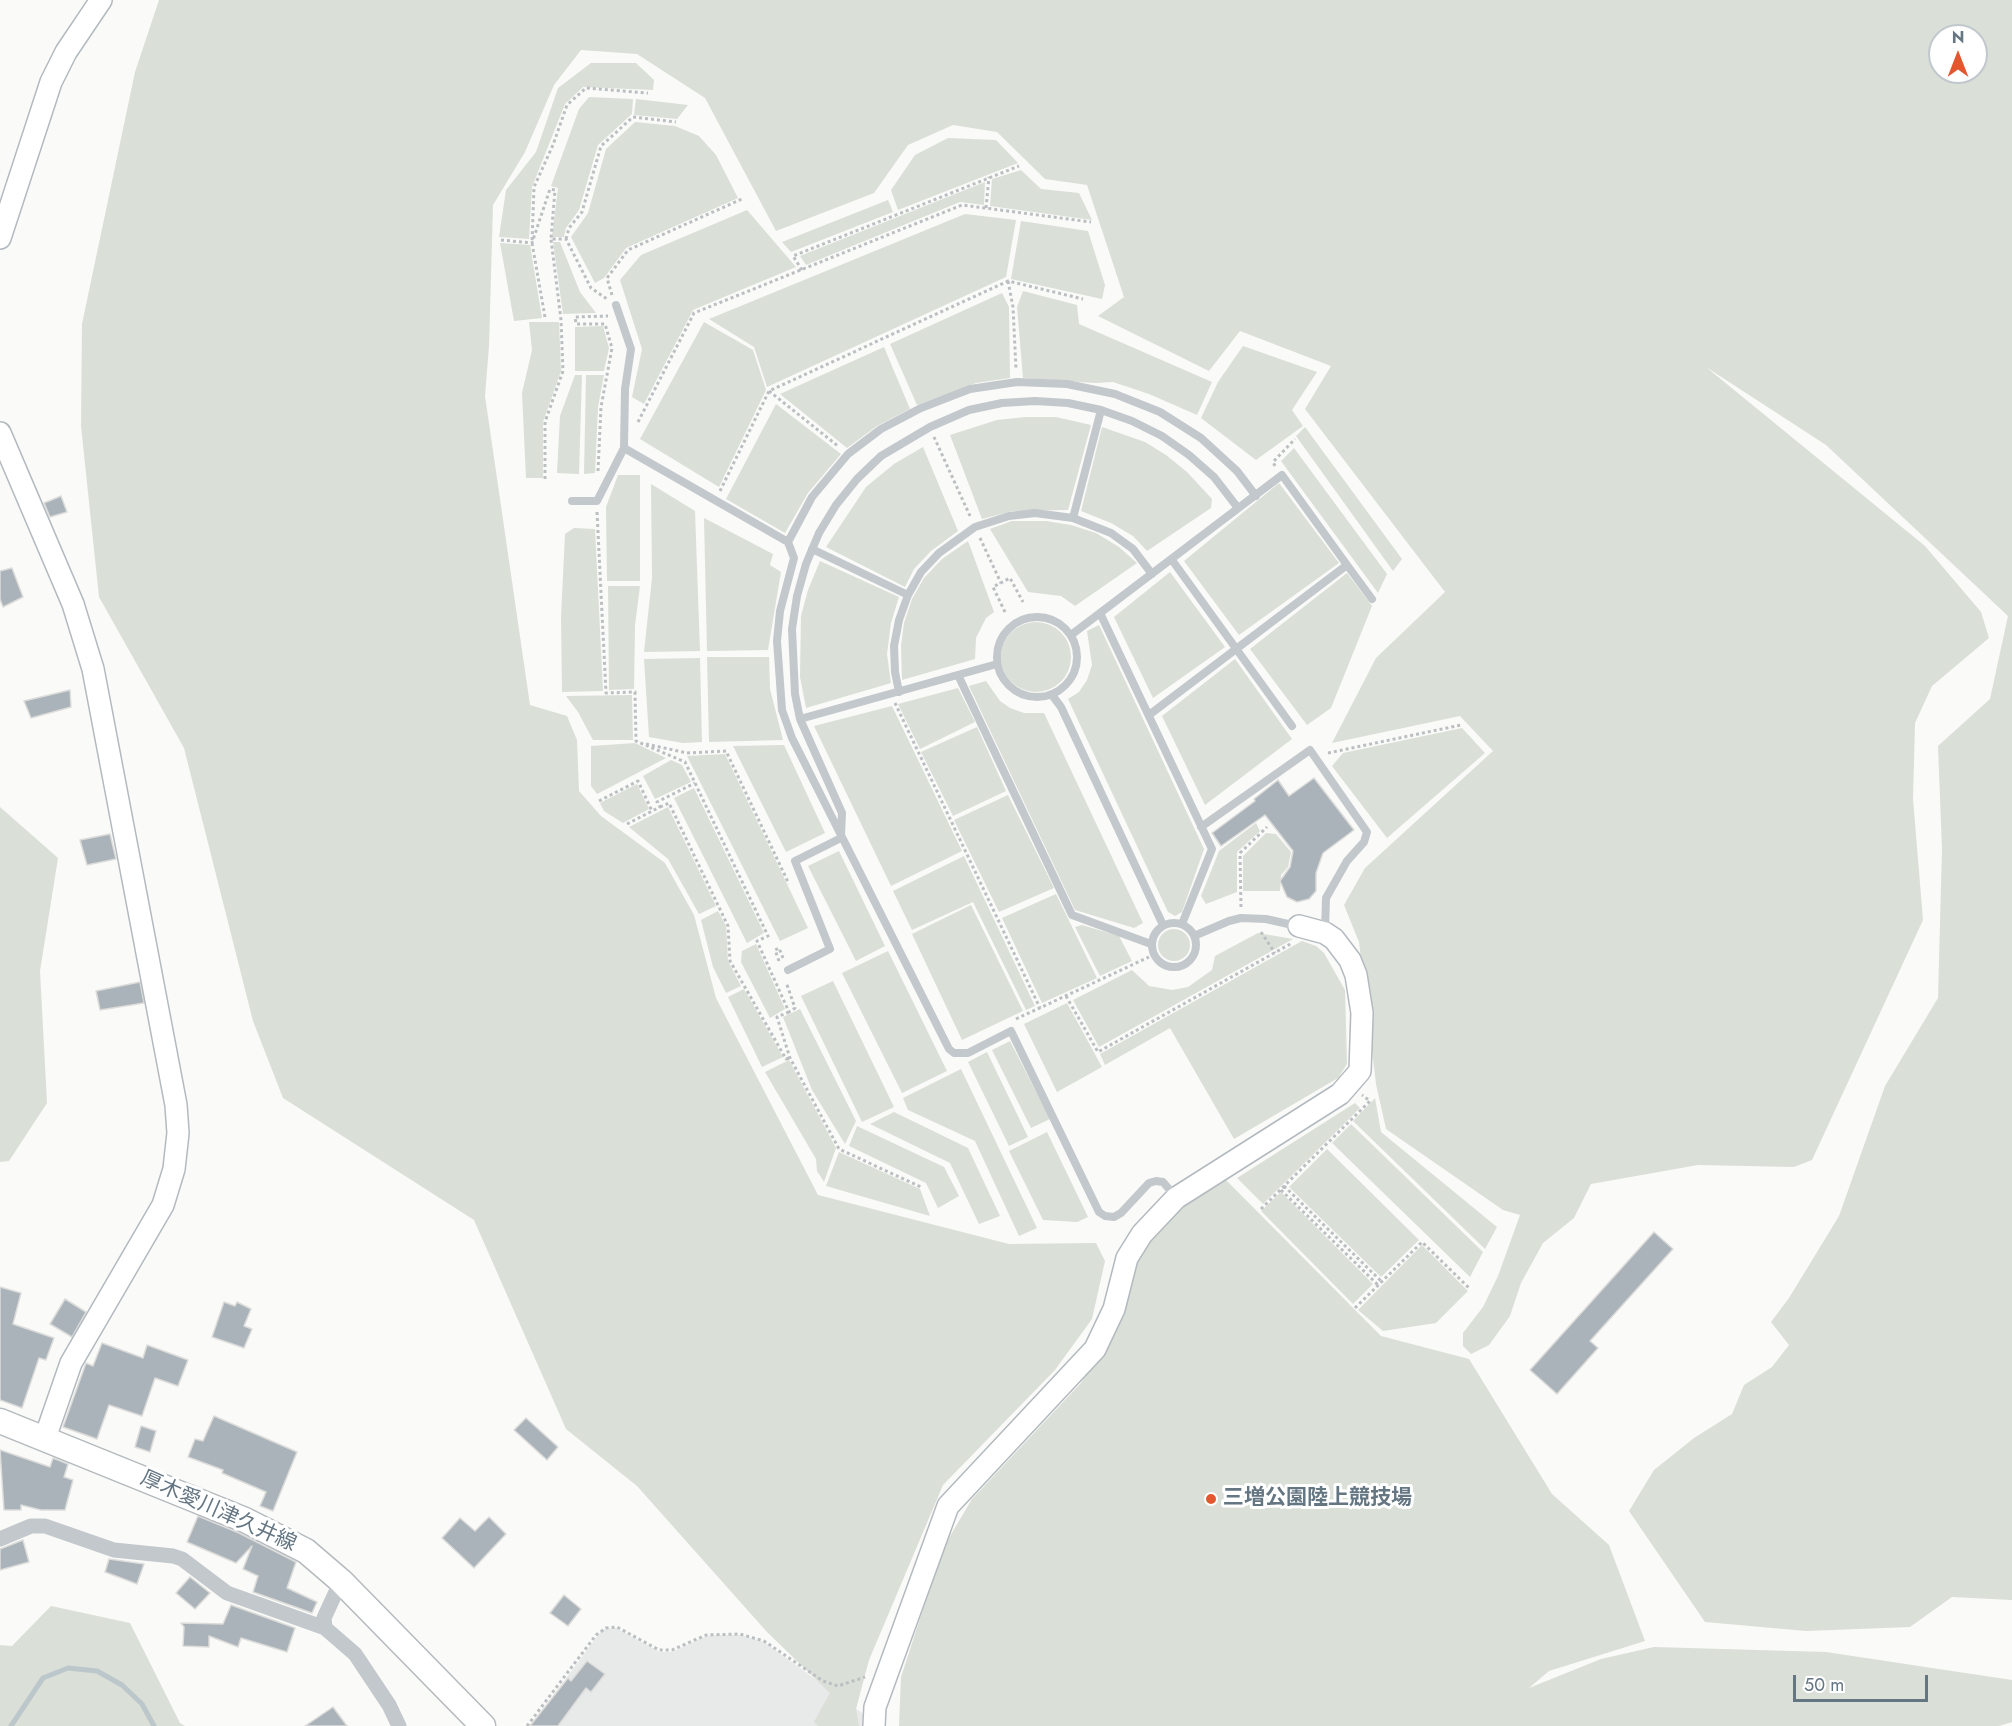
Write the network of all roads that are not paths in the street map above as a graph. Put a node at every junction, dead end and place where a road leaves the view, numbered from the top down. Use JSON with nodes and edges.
{"nodes":[{"id":1,"x":101,"y":0,"type":"edge"},
{"id":2,"x":0,"y":238,"type":"edge"},
{"id":3,"x":616,"y":305,"type":"road end"},
{"id":4,"x":1101,"y":410,"type":"junction"},
{"id":5,"x":0,"y":433,"type":"edge"},
{"id":6,"x":624,"y":448,"type":"junction"},
{"id":7,"x":1256,"y":496,"type":"junction"},
{"id":8,"x":572,"y":501,"type":"dead end"},
{"id":9,"x":1239,"y":508,"type":"junction"},
{"id":10,"x":1073,"y":518,"type":"junction"},
{"id":11,"x":788,"y":542,"type":"junction"},
{"id":12,"x":812,"y":549,"type":"junction"},
{"id":13,"x":1172,"y":560,"type":"junction"},
{"id":14,"x":1347,"y":565,"type":"junction"},
{"id":15,"x":1152,"y":574,"type":"junction"},
{"id":16,"x":908,"y":595,"type":"junction"},
{"id":17,"x":1372,"y":598,"type":"dead end"},
{"id":18,"x":1100,"y":613,"type":"junction"},
{"id":19,"x":1071,"y":635,"type":"junction"},
{"id":20,"x":1236,"y":649,"type":"junction"},
{"id":21,"x":997,"y":664,"type":"junction"},
{"id":22,"x":958,"y":675,"type":"junction"},
{"id":23,"x":899,"y":692,"type":"junction"},
{"id":24,"x":1052,"y":694,"type":"junction"},
{"id":25,"x":1149,"y":715,"type":"junction"},
{"id":26,"x":800,"y":718,"type":"junction"},
{"id":27,"x":1292,"y":726,"type":"dead end"},
{"id":28,"x":1202,"y":827,"type":"junction"},
{"id":29,"x":841,"y":838,"type":"junction"},
{"id":30,"x":1182,"y":924,"type":"junction"},
{"id":31,"x":1163,"y":925,"type":"junction"},
{"id":32,"x":1313,"y":930,"type":"junction"},
{"id":33,"x":1194,"y":936,"type":"junction"},
{"id":34,"x":1151,"y":944,"type":"junction"},
{"id":35,"x":785,"y":970,"type":"road end"},
{"id":36,"x":1176,"y":1198,"type":"junction"},
{"id":37,"x":0,"y":1420,"type":"edge"},
{"id":38,"x":45,"y":1438,"type":"junction"},
{"id":39,"x":0,"y":1539,"type":"edge"},
{"id":40,"x":341,"y":1581,"type":"junction"},
{"id":41,"x":325,"y":1628,"type":"junction"},
{"id":42,"x":399,"y":1726,"type":"edge"},
{"id":43,"x":483,"y":1726,"type":"edge"},
{"id":44,"x":874,"y":1726,"type":"edge"}],
"edges":[{"from":1,"to":2,"type":"street"},
{"from":3,"to":6,"type":"lane"},
{"from":4,"to":9,"type":"lane"},
{"from":4,"to":10,"type":"lane"},
{"from":4,"to":12,"type":"lane"},
{"from":5,"to":38,"type":"street"},
{"from":6,"to":8,"type":"lane"},
{"from":6,"to":11,"type":"lane"},
{"from":7,"to":9,"type":"lane"},
{"from":7,"to":11,"type":"lane"},
{"from":7,"to":14,"type":"lane"},
{"from":9,"to":13,"type":"lane"},
{"from":10,"to":15,"type":"lane"},
{"from":10,"to":16,"type":"lane"},
{"from":11,"to":29,"type":"lane"},
{"from":12,"to":16,"type":"lane"},
{"from":12,"to":26,"type":"lane"},
{"from":13,"to":15,"type":"lane"},
{"from":13,"to":20,"type":"lane"},
{"from":14,"to":17,"type":"lane"},
{"from":14,"to":20,"type":"lane"},
{"from":15,"to":18,"type":"lane"},
{"from":16,"to":23,"type":"lane"},
{"from":18,"to":19,"type":"lane"},
{"from":18,"to":25,"type":"lane"},
{"from":19,"to":21,"type":"lane"},
{"from":19,"to":24,"type":"lane"},
{"from":20,"to":25,"type":"lane"},
{"from":20,"to":27,"type":"lane"},
{"from":21,"to":22,"type":"lane"},
{"from":21,"to":24,"type":"lane"},
{"from":22,"to":23,"type":"lane"},
{"from":22,"to":34,"type":"lane"},
{"from":23,"to":26,"type":"lane"},
{"from":24,"to":31,"type":"lane"},
{"from":25,"to":28,"type":"lane"},
{"from":26,"to":29,"type":"lane"},
{"from":28,"to":30,"type":"lane"},
{"from":28,"to":32,"type":"lane"},
{"from":29,"to":35,"type":"lane"},
{"from":29,"to":36,"type":"lane"},
{"from":30,"to":31,"type":"lane"},
{"from":30,"to":33,"type":"lane"},
{"from":31,"to":34,"type":"lane"},
{"from":32,"to":33,"type":"lane"},
{"from":32,"to":36,"type":"street"},
{"from":33,"to":34,"type":"lane"},
{"from":36,"to":44,"type":"street"},
{"from":37,"to":38,"type":"main road","name":"厚木愛川津久井線"},
{"from":38,"to":40,"type":"main road","name":"厚木愛川津久井線"},
{"from":39,"to":41,"type":"street"},
{"from":40,"to":41,"type":"street"},
{"from":40,"to":43,"type":"main road","name":"厚木愛川津久井線"},
{"from":41,"to":42,"type":"street"}]}
